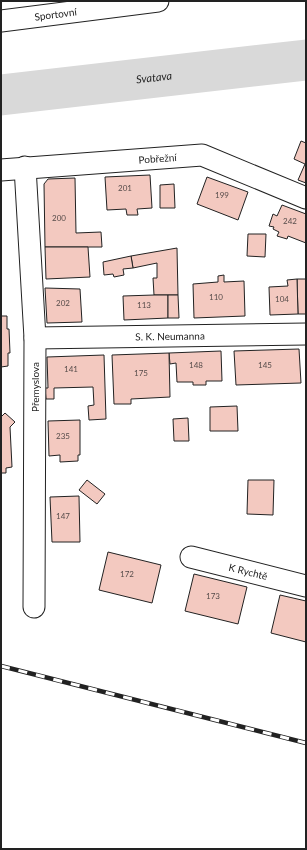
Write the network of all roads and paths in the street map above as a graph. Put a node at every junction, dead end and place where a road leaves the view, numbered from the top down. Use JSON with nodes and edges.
{"nodes":[{"id":1,"x":158,"y":1,"type":"edge"},
{"id":2,"x":1,"y":21,"type":"edge"},
{"id":3,"x":25,"y":167,"type":"junction"},
{"id":4,"x":1,"y":170,"type":"edge"},
{"id":5,"x":306,"y":198,"type":"edge"},
{"id":6,"x":306,"y":334,"type":"edge"},
{"id":7,"x":35,"y":338,"type":"junction"},
{"id":8,"x":191,"y":557,"type":"dead end"},
{"id":9,"x":306,"y":586,"type":"edge"},
{"id":10,"x":34,"y":607,"type":"dead end"}],
"edges":[{"from":1,"to":2,"type":"street","name":"Sportovní"},
{"from":3,"to":4,"type":"street","name":"Pobřežní"},
{"from":3,"to":5,"type":"street","name":"Pobřežní"},
{"from":3,"to":7,"type":"street","name":"Přemyslova"},
{"from":6,"to":7,"type":"street","name":"S. K. Neumanna"},
{"from":7,"to":10,"type":"street","name":"Přemyslova"},
{"from":8,"to":9,"type":"street","name":"K Rychtě"}]}
